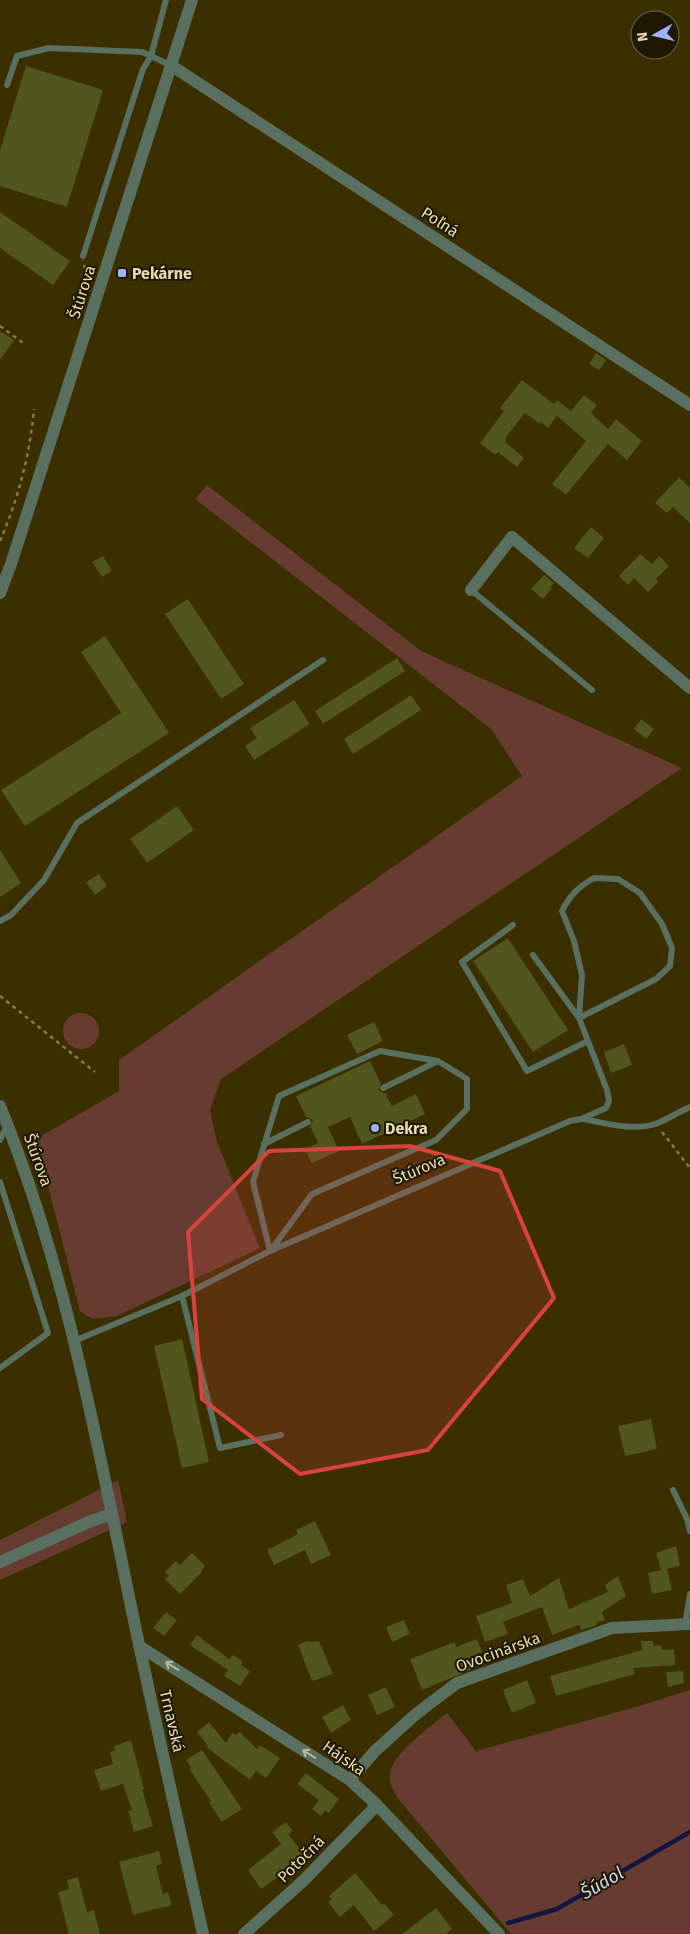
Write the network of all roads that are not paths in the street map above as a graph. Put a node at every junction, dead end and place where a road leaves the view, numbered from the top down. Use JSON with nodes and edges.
{"nodes":[{"id":1,"x":166,"y":0,"type":"edge"},
{"id":2,"x":192,"y":0,"type":"edge"},
{"id":3,"x":151,"y":56,"type":"junction"},
{"id":4,"x":172,"y":66,"type":"junction"},
{"id":5,"x":7,"y":85,"type":"dead end"},
{"id":6,"x":83,"y":256,"type":"dead end"},
{"id":7,"x":690,"y":405,"type":"edge"},
{"id":8,"x":471,"y":590,"type":"joint"},
{"id":9,"x":0,"y":593,"type":"edge"},
{"id":10,"x":323,"y":660,"type":"dead end"},
{"id":11,"x":690,"y":688,"type":"edge"},
{"id":12,"x":592,"y":690,"type":"dead end"},
{"id":13,"x":0,"y":921,"type":"edge"},
{"id":14,"x":513,"y":925,"type":"dead end"},
{"id":15,"x":533,"y":955,"type":"dead end"},
{"id":16,"x":579,"y":1018,"type":"junction"},
{"id":17,"x":588,"y":1041,"type":"junction"},
{"id":18,"x":438,"y":1061,"type":"junction"},
{"id":19,"x":383,"y":1088,"type":"dead end"},
{"id":20,"x":0,"y":1106,"type":"edge"},
{"id":21,"x":690,"y":1106,"type":"edge"},
{"id":22,"x":581,"y":1119,"type":"junction"},
{"id":23,"x":308,"y":1122,"type":"dead end"},
{"id":24,"x":7,"y":1124,"type":"junction"},
{"id":25,"x":0,"y":1140,"type":"edge"},
{"id":26,"x":264,"y":1144,"type":"junction"},
{"id":27,"x":0,"y":1182,"type":"edge"},
{"id":28,"x":270,"y":1251,"type":"junction"},
{"id":29,"x":182,"y":1296,"type":"junction"},
{"id":30,"x":73,"y":1342,"type":"junction"},
{"id":31,"x":0,"y":1368,"type":"edge"},
{"id":32,"x":281,"y":1436,"type":"dead end"},
{"id":33,"x":673,"y":1490,"type":"dead end"},
{"id":34,"x":112,"y":1514,"type":"junction"},
{"id":35,"x":690,"y":1531,"type":"edge"},
{"id":36,"x":0,"y":1562,"type":"edge"},
{"id":37,"x":690,"y":1594,"type":"edge"},
{"id":38,"x":688,"y":1624,"type":"edge"},
{"id":39,"x":139,"y":1646,"type":"junction"},
{"id":40,"x":350,"y":1780,"type":"junction"},
{"id":41,"x":377,"y":1805,"type":"junction"},
{"id":42,"x":203,"y":1934,"type":"edge"},
{"id":43,"x":244,"y":1934,"type":"edge"},
{"id":44,"x":499,"y":1934,"type":"edge"}],
"edges":[{"from":1,"to":3,"type":"lane"},
{"from":2,"to":4,"type":"street","name":"Štúrova"},
{"from":3,"to":4,"type":"lane"},
{"from":3,"to":5,"type":"lane"},
{"from":3,"to":6,"type":"lane"},
{"from":4,"to":7,"type":"street","name":"Poľná"},
{"from":4,"to":9,"type":"street","name":"Štúrova"},
{"from":8,"to":11,"type":"street"},
{"from":8,"to":12,"type":"lane"},
{"from":10,"to":13,"type":"lane"},
{"from":14,"to":17,"type":"lane"},
{"from":15,"to":16,"type":"lane"},
{"from":16,"to":16,"type":"lane"},
{"from":16,"to":17,"type":"lane","name":"Štúrova"},
{"from":17,"to":22,"type":"lane","name":"Štúrova"},
{"from":18,"to":19,"type":"lane"},
{"from":18,"to":26,"type":"lane"},
{"from":18,"to":28,"type":"lane","name":"Štúrova"},
{"from":20,"to":24,"type":"street","name":"Štúrova"},
{"from":21,"to":22,"type":"lane"},
{"from":22,"to":28,"type":"lane","name":"Štúrova"},
{"from":23,"to":26,"type":"lane"},
{"from":24,"to":25,"type":"lane"},
{"from":24,"to":30,"type":"street","name":"Štúrova"},
{"from":26,"to":28,"type":"lane"},
{"from":27,"to":31,"type":"lane"},
{"from":28,"to":29,"type":"lane","name":"Štúrova"},
{"from":29,"to":30,"type":"lane","name":"Štúrova"},
{"from":29,"to":32,"type":"lane"},
{"from":30,"to":34,"type":"street","name":"Štúrova"},
{"from":33,"to":35,"type":"lane"},
{"from":34,"to":36,"type":"street"},
{"from":34,"to":39,"type":"street","name":"Trnavská"},
{"from":37,"to":38,"type":"lane"},
{"from":38,"to":40,"type":"street","name":"Ovocinárska"},
{"from":40,"to":39,"type":"street","name":"Hájska","one_way":true},
{"from":39,"to":42,"type":"street","name":"Trnavská"},
{"from":40,"to":41,"type":"street","name":"Hájska"},
{"from":41,"to":43,"type":"street","name":"Potočná"},
{"from":41,"to":44,"type":"street","name":"Hájska"}]}
